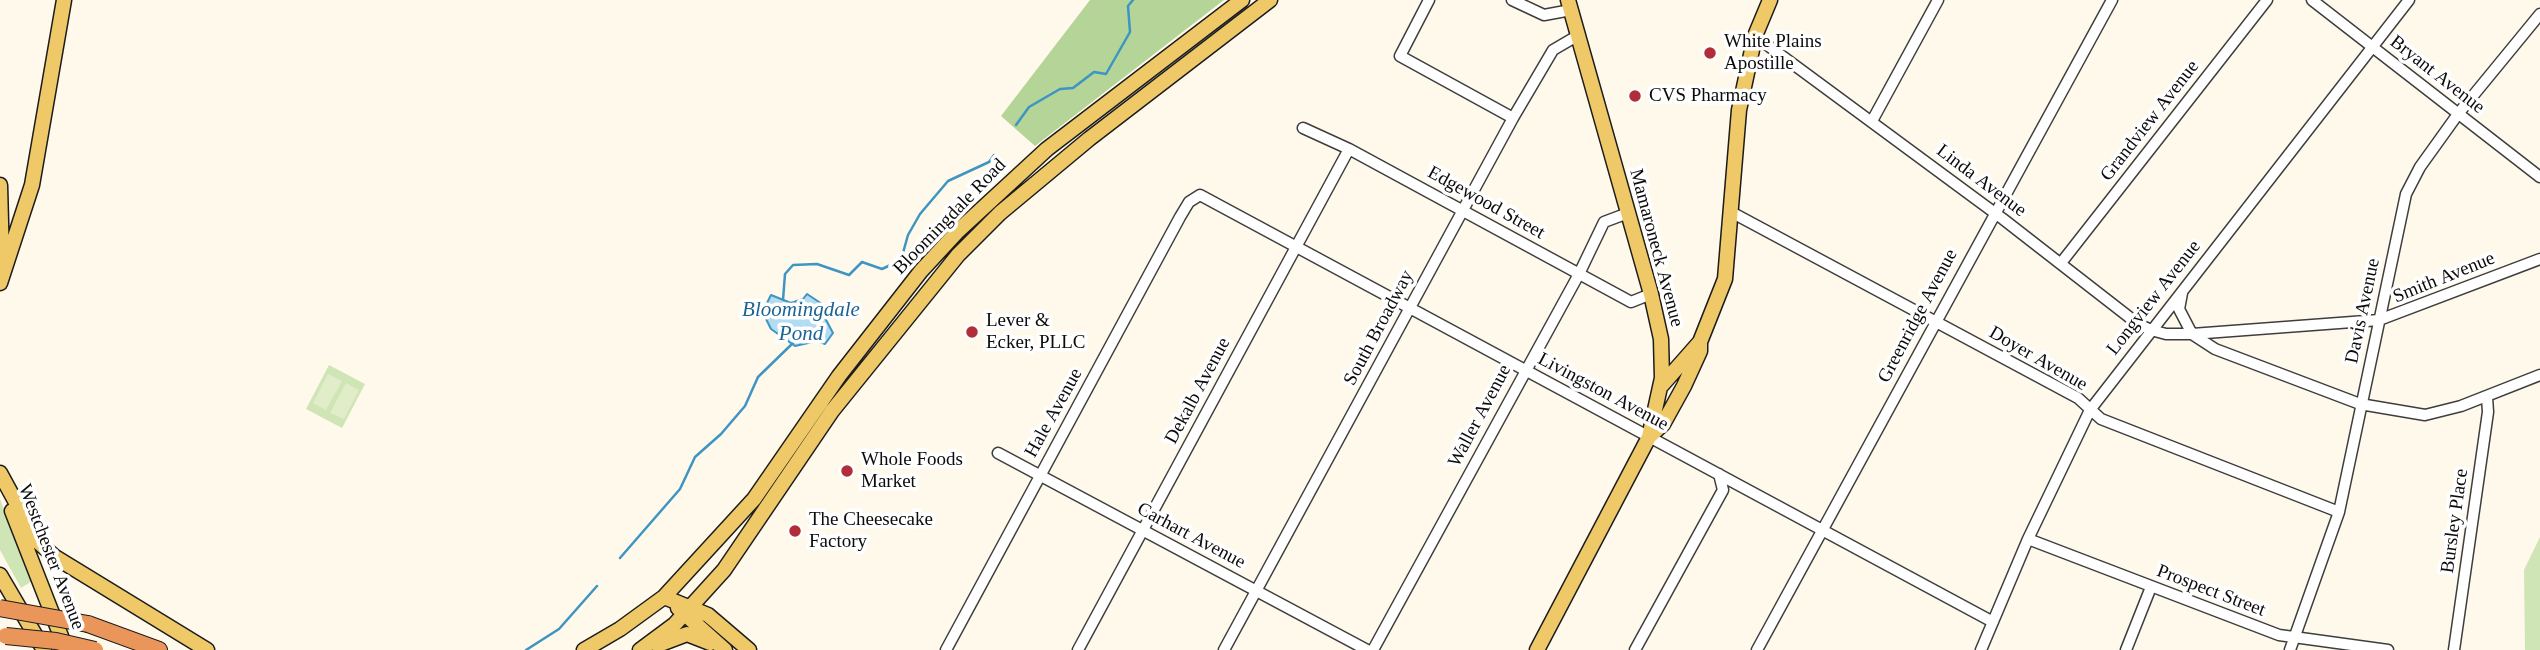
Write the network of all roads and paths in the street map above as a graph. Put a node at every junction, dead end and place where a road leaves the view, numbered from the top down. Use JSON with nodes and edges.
{"nodes":[{"id":1,"x":64,"y":0,"type":"edge"},
{"id":2,"x":1242,"y":0,"type":"edge"},
{"id":3,"x":1270,"y":0,"type":"edge"},
{"id":4,"x":1429,"y":0,"type":"edge"},
{"id":5,"x":1512,"y":0,"type":"edge"},
{"id":6,"x":1770,"y":0,"type":"edge"},
{"id":7,"x":1938,"y":0,"type":"edge"},
{"id":8,"x":2112,"y":0,"type":"edge"},
{"id":9,"x":2267,"y":0,"type":"edge"},
{"id":10,"x":2312,"y":0,"type":"edge"},
{"id":11,"x":2409,"y":0,"type":"edge"},
{"id":12,"x":1569,"y":5,"type":"edge"},
{"id":13,"x":2540,"y":14,"type":"edge"},
{"id":14,"x":1577,"y":36,"type":"junction"},
{"id":15,"x":1755,"y":36,"type":"junction"},
{"id":16,"x":2371,"y":46,"type":"junction"},
{"id":17,"x":2458,"y":114,"type":"junction"},
{"id":18,"x":1513,"y":118,"type":"junction"},
{"id":19,"x":1872,"y":121,"type":"junction"},
{"id":20,"x":1303,"y":128,"type":"dead end"},
{"id":21,"x":1349,"y":149,"type":"junction"},
{"id":22,"x":2540,"y":177,"type":"edge"},
{"id":23,"x":0,"y":185,"type":"edge"},
{"id":24,"x":1195,"y":196,"type":"joint"},
{"id":25,"x":1462,"y":210,"type":"junction"},
{"id":26,"x":1731,"y":212,"type":"junction"},
{"id":27,"x":1994,"y":212,"type":"junction"},
{"id":28,"x":1628,"y":213,"type":"junction"},
{"id":29,"x":1298,"y":245,"type":"junction"},
{"id":30,"x":2540,"y":259,"type":"edge"},
{"id":31,"x":2061,"y":263,"type":"junction"},
{"id":32,"x":1579,"y":274,"type":"junction"},
{"id":33,"x":1,"y":281,"type":"edge"},
{"id":34,"x":2184,"y":287,"type":"junction"},
{"id":35,"x":1651,"y":294,"type":"junction"},
{"id":36,"x":1410,"y":306,"type":"junction"},
{"id":37,"x":2379,"y":320,"type":"junction"},
{"id":38,"x":1935,"y":321,"type":"junction"},
{"id":39,"x":2151,"y":330,"type":"junction"},
{"id":40,"x":2192,"y":334,"type":"junction"},
{"id":41,"x":1700,"y":342,"type":"junction"},
{"id":42,"x":1525,"y":370,"type":"junction"},
{"id":43,"x":2540,"y":374,"type":"edge"},
{"id":44,"x":1661,"y":387,"type":"junction"},
{"id":45,"x":2487,"y":397,"type":"junction"},
{"id":46,"x":2360,"y":404,"type":"junction"},
{"id":47,"x":2090,"y":410,"type":"junction"},
{"id":48,"x":1649,"y":437,"type":"junction"},
{"id":49,"x":998,"y":453,"type":"dead end"},
{"id":50,"x":1719,"y":474,"type":"junction"},
{"id":51,"x":0,"y":475,"type":"edge"},
{"id":52,"x":1039,"y":476,"type":"junction"},
{"id":53,"x":2339,"y":512,"type":"junction"},
{"id":54,"x":1143,"y":530,"type":"junction"},
{"id":55,"x":1823,"y":530,"type":"junction"},
{"id":56,"x":2028,"y":539,"type":"junction"},
{"id":57,"x":0,"y":575,"type":"edge"},
{"id":58,"x":2151,"y":587,"type":"junction"},
{"id":59,"x":1255,"y":591,"type":"junction"},
{"id":60,"x":664,"y":597,"type":"junction"},
{"id":61,"x":0,"y":608,"type":"edge"},
{"id":62,"x":689,"y":610,"type":"junction"},
{"id":63,"x":1993,"y":622,"type":"junction"},
{"id":64,"x":3,"y":636,"type":"edge"},
{"id":65,"x":2294,"y":637,"type":"junction"},
{"id":66,"x":586,"y":648,"type":"edge"},
{"id":67,"x":1539,"y":649,"type":"edge"},
{"id":68,"x":44,"y":650,"type":"edge"},
{"id":69,"x":66,"y":650,"type":"edge"},
{"id":70,"x":95,"y":650,"type":"edge"},
{"id":71,"x":159,"y":650,"type":"edge"},
{"id":72,"x":207,"y":650,"type":"edge"},
{"id":73,"x":639,"y":650,"type":"edge"},
{"id":74,"x":651,"y":650,"type":"edge"},
{"id":75,"x":719,"y":650,"type":"edge"},
{"id":76,"x":725,"y":650,"type":"edge"},
{"id":77,"x":749,"y":650,"type":"edge"},
{"id":78,"x":946,"y":650,"type":"edge"},
{"id":79,"x":1078,"y":650,"type":"edge"},
{"id":80,"x":1224,"y":650,"type":"edge"},
{"id":81,"x":1367,"y":650,"type":"edge"},
{"id":82,"x":1373,"y":650,"type":"edge"},
{"id":83,"x":1635,"y":650,"type":"edge"},
{"id":84,"x":1757,"y":650,"type":"edge"},
{"id":85,"x":1981,"y":650,"type":"edge"},
{"id":86,"x":2126,"y":650,"type":"edge"},
{"id":87,"x":2290,"y":650,"type":"edge"},
{"id":88,"x":2388,"y":650,"type":"edge"},
{"id":89,"x":2454,"y":650,"type":"edge"}],
"edges":[{"from":1,"to":33,"type":"main road"},
{"from":2,"to":60,"type":"main road","name":"Bloomingdale Road"},
{"from":3,"to":62,"type":"main road","name":"Bloomingdale Road"},
{"from":4,"to":18,"type":"street"},
{"from":5,"to":12,"type":"street"},
{"from":6,"to":15,"type":"main road"},
{"from":7,"to":19,"type":"street"},
{"from":8,"to":27,"type":"street","name":"Greenridge Avenue"},
{"from":9,"to":31,"type":"street","name":"Grandview Avenue"},
{"from":10,"to":16,"type":"street","name":"Bryant Avenue"},
{"from":11,"to":16,"type":"street","name":"Longview Avenue"},
{"from":12,"to":14,"type":"main road","name":"Mamaroneck Avenue"},
{"from":13,"to":17,"type":"street","name":"Davis Avenue"},
{"from":14,"to":18,"type":"street","name":"South Broadway"},
{"from":14,"to":28,"type":"main road","name":"Mamaroneck Avenue"},
{"from":15,"to":19,"type":"street","name":"Linda Avenue"},
{"from":15,"to":26,"type":"main road"},
{"from":16,"to":17,"type":"street","name":"Bryant Avenue"},
{"from":16,"to":34,"type":"street","name":"Longview Avenue"},
{"from":17,"to":22,"type":"street","name":"Bryant Avenue"},
{"from":17,"to":37,"type":"street","name":"Davis Avenue"},
{"from":18,"to":25,"type":"street","name":"South Broadway"},
{"from":19,"to":27,"type":"street","name":"Linda Avenue"},
{"from":20,"to":21,"type":"street","name":"Edgewood Street"},
{"from":21,"to":25,"type":"street","name":"Edgewood Street"},
{"from":21,"to":29,"type":"street","name":"Dekalb Avenue"},
{"from":23,"to":33,"type":"main road"},
{"from":24,"to":29,"type":"street","name":"Livingston Avenue"},
{"from":24,"to":52,"type":"street","name":"Hale Avenue"},
{"from":25,"to":32,"type":"street","name":"Edgewood Street"},
{"from":25,"to":36,"type":"street","name":"South Broadway"},
{"from":26,"to":38,"type":"street","name":"Doyer Avenue"},
{"from":26,"to":41,"type":"main road"},
{"from":27,"to":31,"type":"street","name":"Linda Avenue"},
{"from":27,"to":38,"type":"street","name":"Greenridge Avenue"},
{"from":28,"to":32,"type":"street","name":"Waller Avenue"},
{"from":28,"to":35,"type":"main road","name":"Mamaroneck Avenue"},
{"from":29,"to":36,"type":"street","name":"Livingston Avenue"},
{"from":29,"to":54,"type":"street","name":"Dekalb Avenue"},
{"from":30,"to":37,"type":"street","name":"Smith Avenue"},
{"from":31,"to":39,"type":"street","name":"Linda Avenue"},
{"from":32,"to":35,"type":"street","name":"Edgewood Street"},
{"from":32,"to":42,"type":"street","name":"Waller Avenue"},
{"from":34,"to":39,"type":"street","name":"Longview Avenue"},
{"from":34,"to":40,"type":"street"},
{"from":35,"to":44,"type":"main road","name":"Mamaroneck Avenue"},
{"from":36,"to":42,"type":"street","name":"Livingston Avenue"},
{"from":36,"to":59,"type":"street","name":"South Broadway"},
{"from":37,"to":40,"type":"street","name":"Smith Avenue"},
{"from":37,"to":46,"type":"street","name":"Davis Avenue"},
{"from":38,"to":47,"type":"street","name":"Doyer Avenue"},
{"from":38,"to":55,"type":"street","name":"Greenridge Avenue"},
{"from":39,"to":40,"type":"street","name":"Linda Avenue"},
{"from":39,"to":47,"type":"street","name":"Longview Avenue"},
{"from":40,"to":46,"type":"street","name":"Linda Avenue"},
{"from":41,"to":44,"type":"main road"},
{"from":41,"to":48,"type":"main road"},
{"from":42,"to":48,"type":"street","name":"Livingston Avenue"},
{"from":42,"to":82,"type":"street","name":"Waller Avenue"},
{"from":43,"to":45,"type":"street","name":"Linda Avenue"},
{"from":44,"to":48,"type":"main road","name":"Mamaroneck Avenue"},
{"from":45,"to":46,"type":"street","name":"Linda Avenue"},
{"from":45,"to":89,"type":"street","name":"Bursley Place"},
{"from":46,"to":53,"type":"street","name":"Davis Avenue"},
{"from":47,"to":53,"type":"street","name":"Doyer Avenue"},
{"from":47,"to":56,"type":"street","name":"Longview Avenue"},
{"from":48,"to":50,"type":"street","name":"Livingston Avenue"},
{"from":48,"to":67,"type":"main road","name":"Mamaroneck Avenue"},
{"from":49,"to":52,"type":"street","name":"Carhart Avenue"},
{"from":50,"to":55,"type":"street","name":"Livingston Avenue"},
{"from":50,"to":83,"type":"street"},
{"from":51,"to":69,"type":"main road","name":"Westchester Avenue"},
{"from":51,"to":72,"type":"main road"},
{"from":52,"to":54,"type":"street","name":"Carhart Avenue"},
{"from":52,"to":78,"type":"street","name":"Hale Avenue"},
{"from":53,"to":65,"type":"street","name":"Davis Avenue"},
{"from":54,"to":59,"type":"street","name":"Carhart Avenue"},
{"from":54,"to":79,"type":"street","name":"Dekalb Avenue"},
{"from":55,"to":63,"type":"street","name":"Livingston Avenue"},
{"from":55,"to":84,"type":"street","name":"Greenridge Avenue"},
{"from":56,"to":58,"type":"street","name":"Prospect Street"},
{"from":56,"to":63,"type":"street","name":"Longview Avenue"},
{"from":57,"to":68,"type":"main road"},
{"from":58,"to":65,"type":"street","name":"Prospect Street"},
{"from":58,"to":86,"type":"street"},
{"from":59,"to":80,"type":"street","name":"South Broadway"},
{"from":59,"to":81,"type":"street","name":"Carhart Avenue"},
{"from":60,"to":62,"type":"main road"},
{"from":60,"to":66,"type":"main road","name":"Bloomingdale Road"},
{"from":61,"to":71,"type":"highway","bridge":true},
{"from":62,"to":73,"type":"main road","name":"Bloomingdale Road"},
{"from":62,"to":76,"type":"main road"},
{"from":62,"to":77,"type":"main road"},
{"from":63,"to":85,"type":"street","name":"Longview Avenue"},
{"from":64,"to":70,"type":"highway","bridge":true},
{"from":65,"to":87,"type":"street","name":"Davis Avenue"},
{"from":65,"to":88,"type":"street","name":"Prospect Street"},
{"from":74,"to":75,"type":"main road"}]}
